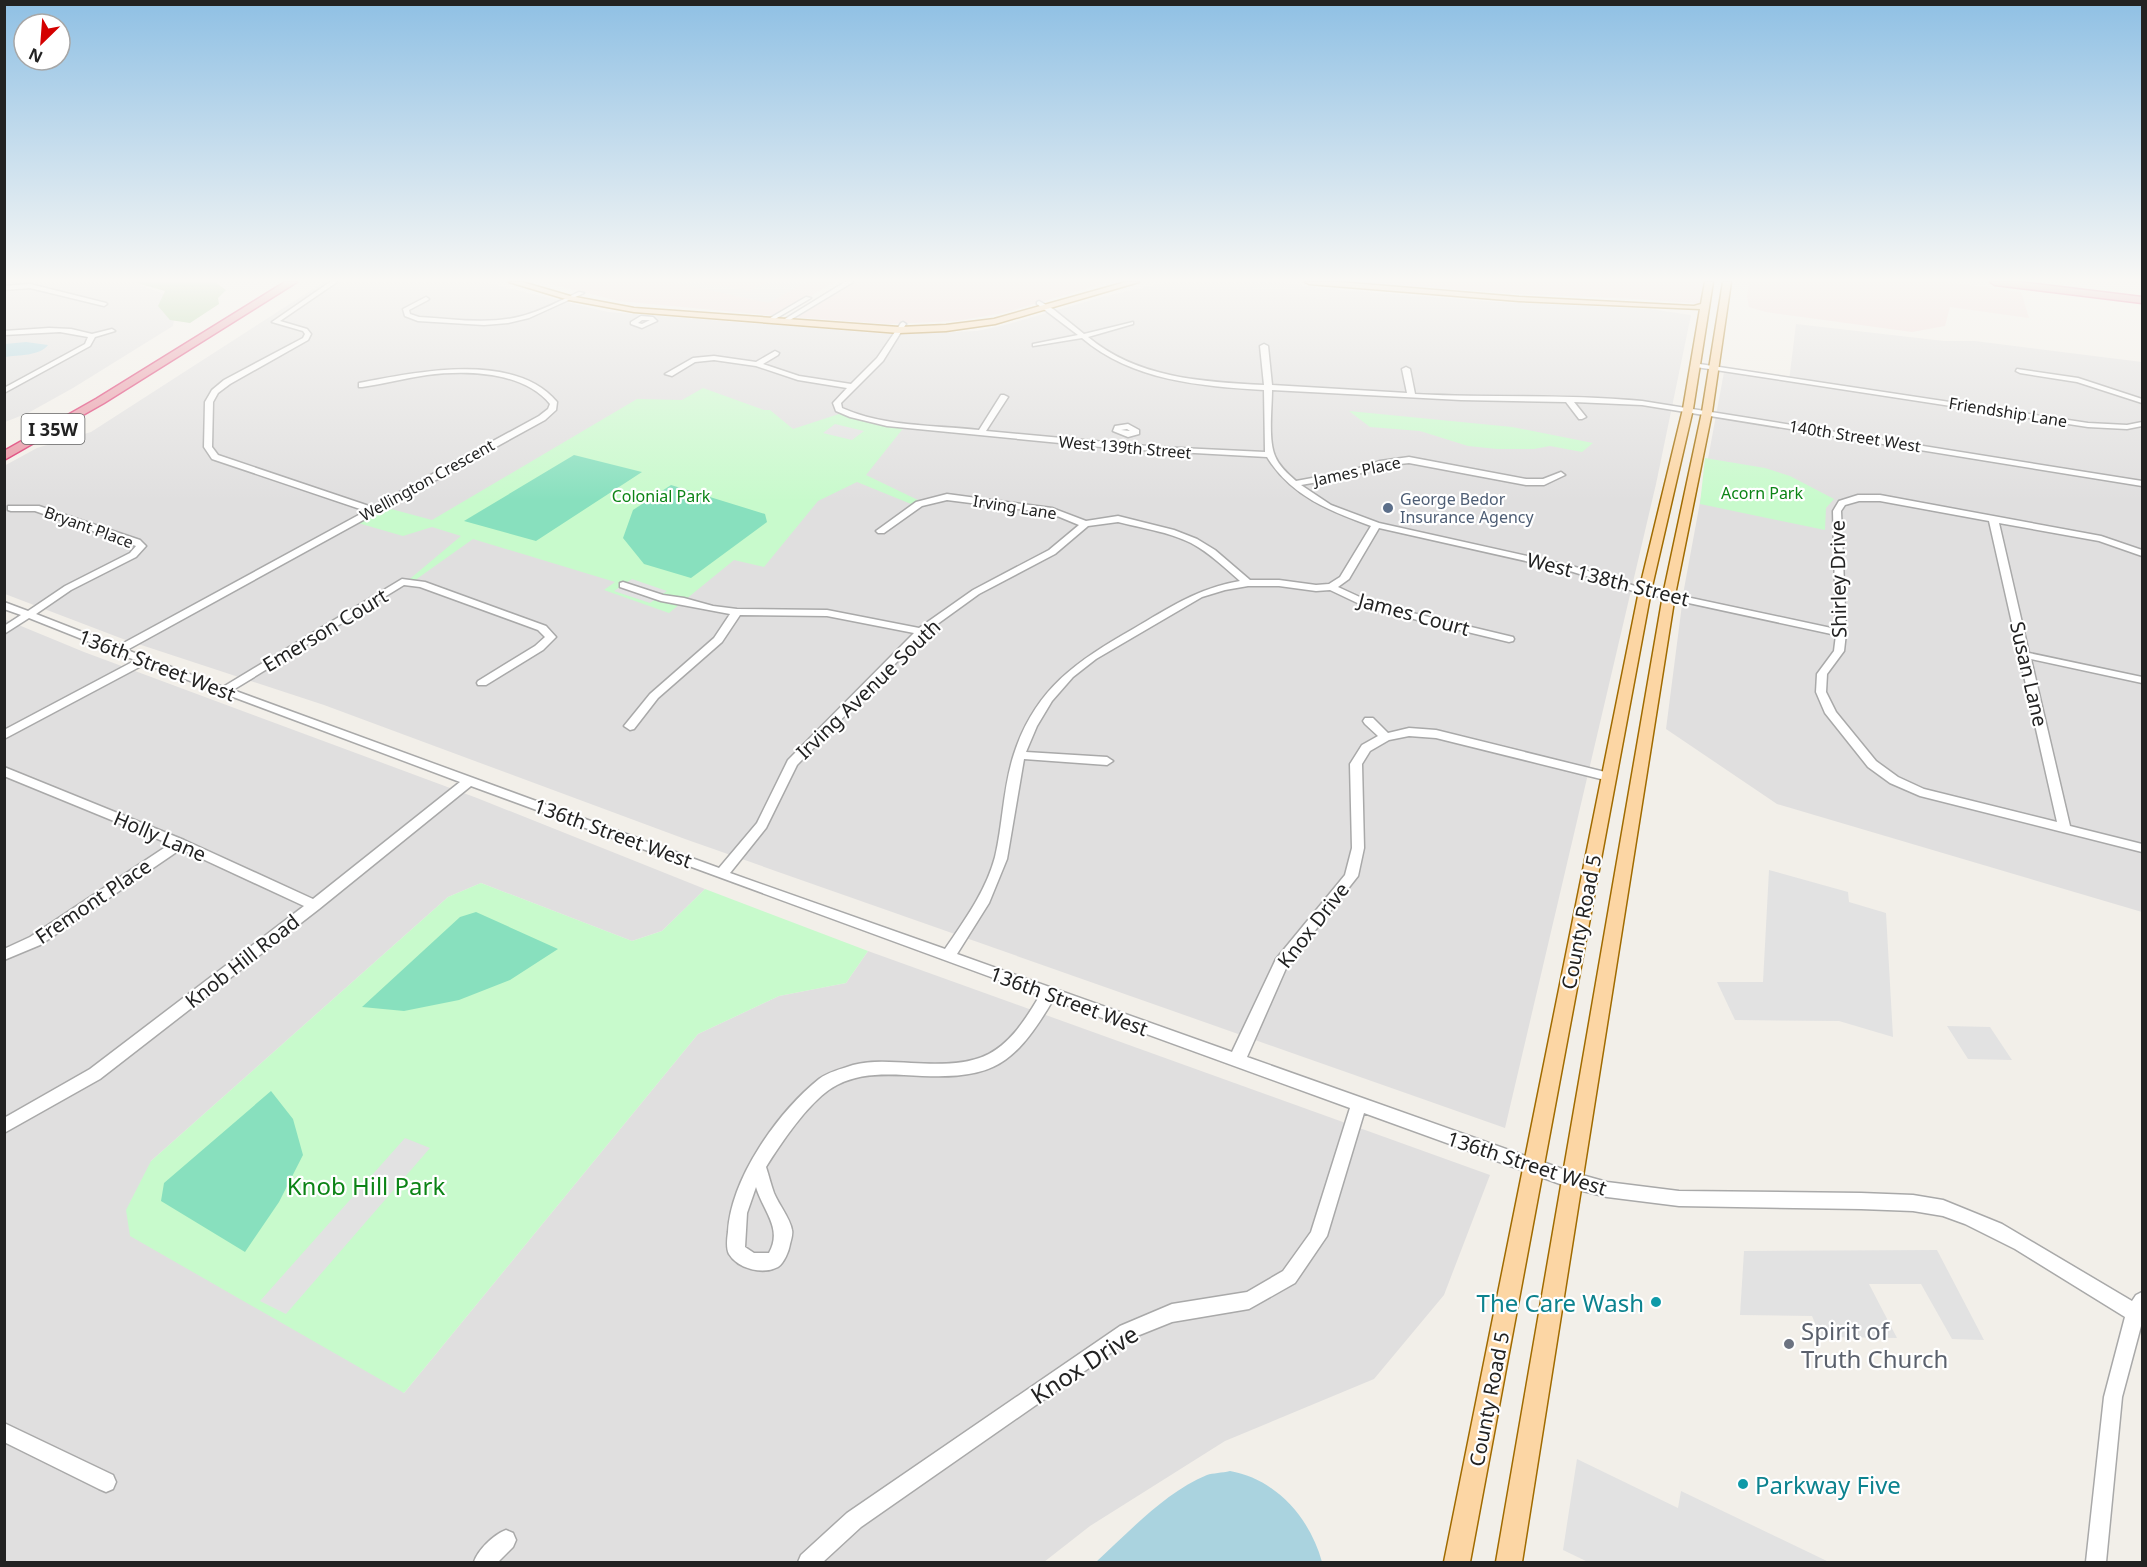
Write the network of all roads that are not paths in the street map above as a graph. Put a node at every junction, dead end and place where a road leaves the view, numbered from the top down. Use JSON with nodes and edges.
{"nodes":[{"id":1,"x":70,"y":355,"type":"edge"},
{"id":2,"x":153,"y":355,"type":"edge"},
{"id":3,"x":174,"y":355,"type":"edge"},
{"id":4,"x":276,"y":355,"type":"edge"},
{"id":5,"x":772,"y":355,"type":"edge"},
{"id":6,"x":883,"y":355,"type":"edge"},
{"id":7,"x":1107,"y":355,"type":"edge"},
{"id":8,"x":1265,"y":355,"type":"edge"},
{"id":9,"x":1697,"y":355,"type":"edge"},
{"id":10,"x":1716,"y":355,"type":"edge"},
{"id":11,"x":757,"y":364,"type":"junction"},
{"id":12,"x":1696,"y":365,"type":"junction"},
{"id":13,"x":1714,"y":368,"type":"junction"},
{"id":14,"x":1406,"y":369,"type":"dead end"},
{"id":15,"x":2020,"y":371,"type":"dead end"},
{"id":16,"x":669,"y":374,"type":"dead end"},
{"id":17,"x":35,"y":375,"type":"junction"},
{"id":18,"x":4,"y":383,"type":"edge"},
{"id":19,"x":362,"y":385,"type":"dead end"},
{"id":20,"x":853,"y":387,"type":"junction"},
{"id":21,"x":1268,"y":388,"type":"junction"},
{"id":22,"x":4,"y":391,"type":"edge"},
{"id":23,"x":1411,"y":395,"type":"junction"},
{"id":24,"x":1004,"y":397,"type":"dead end"},
{"id":25,"x":1567,"y":398,"type":"junction"},
{"id":26,"x":2142,"y":401,"type":"edge"},
{"id":27,"x":1688,"y":410,"type":"junction"},
{"id":28,"x":1707,"y":412,"type":"junction"},
{"id":29,"x":1582,"y":417,"type":"dead end"},
{"id":30,"x":2142,"y":424,"type":"edge"},
{"id":31,"x":981,"y":433,"type":"junction"},
{"id":32,"x":1125,"y":435,"type":"dead end"},
{"id":33,"x":4,"y":443,"type":"edge"},
{"id":34,"x":1120,"y":448,"type":"junction"},
{"id":35,"x":1270,"y":455,"type":"junction"},
{"id":36,"x":4,"y":456,"type":"edge"},
{"id":37,"x":1561,"y":476,"type":"dead end"},
{"id":38,"x":2142,"y":483,"type":"edge"},
{"id":39,"x":1294,"y":484,"type":"junction"},
{"id":40,"x":11,"y":508,"type":"dead end"},
{"id":41,"x":371,"y":510,"type":"junction"},
{"id":42,"x":1993,"y":518,"type":"junction"},
{"id":43,"x":1085,"y":524,"type":"junction"},
{"id":44,"x":1376,"y":525,"type":"junction"},
{"id":45,"x":880,"y":531,"type":"dead end"},
{"id":46,"x":2142,"y":553,"type":"edge"},
{"id":47,"x":1248,"y":583,"type":"junction"},
{"id":48,"x":623,"y":585,"type":"dead end"},
{"id":49,"x":1331,"y":587,"type":"junction"},
{"id":50,"x":1645,"y":591,"type":"junction"},
{"id":51,"x":1669,"y":595,"type":"junction"},
{"id":52,"x":4,"y":606,"type":"edge"},
{"id":53,"x":737,"y":612,"type":"junction"},
{"id":54,"x":27,"y":614,"type":"junction"},
{"id":55,"x":4,"y":630,"type":"edge"},
{"id":56,"x":921,"y":631,"type":"junction"},
{"id":57,"x":1841,"y":633,"type":"junction"},
{"id":58,"x":1509,"y":639,"type":"dead end"},
{"id":59,"x":117,"y":651,"type":"junction"},
{"id":60,"x":2025,"y":655,"type":"junction"},
{"id":61,"x":144,"y":660,"type":"junction"},
{"id":62,"x":2142,"y":680,"type":"edge"},
{"id":63,"x":482,"y":683,"type":"dead end"},
{"id":64,"x":224,"y":691,"type":"junction"},
{"id":65,"x":1369,"y":721,"type":"dead end"},
{"id":66,"x":630,"y":726,"type":"dead end"},
{"id":67,"x":4,"y":735,"type":"edge"},
{"id":68,"x":1386,"y":737,"type":"junction"},
{"id":69,"x":1019,"y":755,"type":"junction"},
{"id":70,"x":1107,"y":761,"type":"dead end"},
{"id":71,"x":4,"y":771,"type":"edge"},
{"id":72,"x":1609,"y":777,"type":"junction"},
{"id":73,"x":470,"y":781,"type":"junction"},
{"id":74,"x":2065,"y":829,"type":"junction"},
{"id":75,"x":180,"y":843,"type":"junction"},
{"id":76,"x":2142,"y":848,"type":"edge"},
{"id":77,"x":722,"y":874,"type":"junction"},
{"id":78,"x":314,"y":906,"type":"junction"},
{"id":79,"x":4,"y":955,"type":"edge"},
{"id":80,"x":948,"y":957,"type":"junction"},
{"id":81,"x":1049,"y":993,"type":"junction"},
{"id":82,"x":1234,"y":1060,"type":"junction"},
{"id":83,"x":1359,"y":1105,"type":"junction"},
{"id":84,"x":4,"y":1126,"type":"edge"},
{"id":85,"x":758,"y":1167,"type":"junction"},
{"id":86,"x":1533,"y":1167,"type":"junction"},
{"id":87,"x":1571,"y":1180,"type":"junction"},
{"id":88,"x":2140,"y":1310,"type":"edge"},
{"id":89,"x":4,"y":1432,"type":"edge"},
{"id":90,"x":106,"y":1482,"type":"dead end"},
{"id":91,"x":506,"y":1540,"type":"dead end"},
{"id":92,"x":484,"y":1563,"type":"edge"},
{"id":93,"x":808,"y":1563,"type":"edge"},
{"id":94,"x":1457,"y":1563,"type":"edge"},
{"id":95,"x":1509,"y":1563,"type":"edge"},
{"id":96,"x":2096,"y":1563,"type":"edge"}],
"edges":[{"from":1,"to":17,"type":"street"},
{"from":2,"to":33,"type":"highway","number":"I 35W"},
{"from":3,"to":36,"type":"highway","number":"I 35W"},
{"from":4,"to":41,"type":"street"},
{"from":5,"to":11,"type":"street"},
{"from":6,"to":20,"type":"street"},
{"from":7,"to":21,"type":"street","name":"140th Street West"},
{"from":8,"to":21,"type":"street"},
{"from":9,"to":12,"type":"main road","name":"County Road 5"},
{"from":10,"to":13,"type":"main road","name":"County Road 5"},
{"from":11,"to":16,"type":"street"},
{"from":11,"to":20,"type":"street"},
{"from":12,"to":13,"type":"street","name":"Friendship Lane"},
{"from":12,"to":27,"type":"main road","name":"County Road 5"},
{"from":13,"to":28,"type":"main road","name":"County Road 5"},
{"from":13,"to":30,"type":"street","name":"Friendship Lane"},
{"from":14,"to":23,"type":"street"},
{"from":15,"to":26,"type":"street"},
{"from":17,"to":18,"type":"street"},
{"from":17,"to":22,"type":"street"},
{"from":19,"to":41,"type":"street","name":"Wellington Crescent"},
{"from":20,"to":31,"type":"street","name":"West 139th Street"},
{"from":21,"to":23,"type":"street","name":"140th Street West"},
{"from":21,"to":35,"type":"street"},
{"from":23,"to":25,"type":"street","name":"140th Street West"},
{"from":24,"to":31,"type":"street"},
{"from":25,"to":27,"type":"street","name":"140th Street West"},
{"from":25,"to":29,"type":"street"},
{"from":27,"to":28,"type":"street","name":"140th Street West"},
{"from":27,"to":50,"type":"main road","name":"County Road 5"},
{"from":28,"to":38,"type":"street","name":"140th Street West"},
{"from":28,"to":51,"type":"main road","name":"County Road 5"},
{"from":31,"to":34,"type":"street","name":"West 139th Street"},
{"from":32,"to":34,"type":"street"},
{"from":34,"to":35,"type":"street","name":"West 139th Street"},
{"from":35,"to":39,"type":"street","name":"West 138th Street"},
{"from":37,"to":39,"type":"street","name":"James Place"},
{"from":39,"to":44,"type":"street","name":"West 138th Street"},
{"from":40,"to":54,"type":"street","name":"Bryant Place"},
{"from":41,"to":59,"type":"street","name":"Wellington Crescent"},
{"from":42,"to":46,"type":"street","name":"Shirley Drive"},
{"from":42,"to":57,"type":"street","name":"Shirley Drive"},
{"from":42,"to":60,"type":"street","name":"Susan Lane"},
{"from":43,"to":45,"type":"street","name":"Irving Lane"},
{"from":43,"to":47,"type":"street"},
{"from":43,"to":56,"type":"street","name":"Irving Avenue South"},
{"from":44,"to":49,"type":"street"},
{"from":44,"to":50,"type":"street","name":"West 138th Street"},
{"from":47,"to":49,"type":"street","name":"James Court"},
{"from":47,"to":69,"type":"street","name":"James Court"},
{"from":48,"to":53,"type":"street"},
{"from":49,"to":58,"type":"street","name":"James Court"},
{"from":50,"to":51,"type":"street","name":"West 138th Street"},
{"from":50,"to":72,"type":"main road","name":"County Road 5"},
{"from":51,"to":57,"type":"street","name":"West 138th Street"},
{"from":51,"to":87,"type":"main road","name":"County Road 5"},
{"from":52,"to":54,"type":"street","name":"136th Street West"},
{"from":53,"to":56,"type":"street"},
{"from":53,"to":66,"type":"street"},
{"from":54,"to":55,"type":"street"},
{"from":54,"to":59,"type":"street","name":"136th Street West"},
{"from":56,"to":77,"type":"street","name":"Irving Avenue South"},
{"from":57,"to":74,"type":"street","name":"Shirley Drive"},
{"from":59,"to":61,"type":"street","name":"136th Street West"},
{"from":60,"to":62,"type":"street"},
{"from":60,"to":74,"type":"street","name":"Susan Lane"},
{"from":61,"to":64,"type":"street","name":"136th Street West"},
{"from":61,"to":67,"type":"street"},
{"from":63,"to":64,"type":"street","name":"Emerson Court"},
{"from":64,"to":73,"type":"street","name":"136th Street West"},
{"from":65,"to":68,"type":"street"},
{"from":68,"to":72,"type":"street","name":"Knox Drive"},
{"from":68,"to":82,"type":"street","name":"Knox Drive"},
{"from":69,"to":70,"type":"street"},
{"from":69,"to":80,"type":"street","name":"James Court"},
{"from":71,"to":75,"type":"street","name":"Holly Lane"},
{"from":72,"to":86,"type":"main road","name":"County Road 5"},
{"from":73,"to":77,"type":"street","name":"136th Street West"},
{"from":73,"to":78,"type":"street","name":"Knob Hill Road"},
{"from":74,"to":76,"type":"street","name":"Shirley Drive"},
{"from":75,"to":78,"type":"street","name":"Holly Lane"},
{"from":75,"to":79,"type":"street","name":"Fremont Place"},
{"from":77,"to":80,"type":"street","name":"136th Street West"},
{"from":78,"to":84,"type":"street","name":"Knob Hill Road"},
{"from":80,"to":81,"type":"street","name":"136th Street West"},
{"from":81,"to":82,"type":"street","name":"136th Street West"},
{"from":81,"to":85,"type":"street"},
{"from":82,"to":83,"type":"street","name":"136th Street West"},
{"from":83,"to":86,"type":"street","name":"136th Street West"},
{"from":83,"to":93,"type":"street","name":"Knox Drive"},
{"from":85,"to":85,"type":"street"},
{"from":86,"to":87,"type":"street","name":"136th Street West"},
{"from":86,"to":94,"type":"main road","name":"County Road 5"},
{"from":87,"to":88,"type":"street","name":"136th Street West"},
{"from":87,"to":95,"type":"main road","name":"County Road 5"},
{"from":88,"to":96,"type":"street"},
{"from":89,"to":90,"type":"street"},
{"from":91,"to":92,"type":"street"}]}
